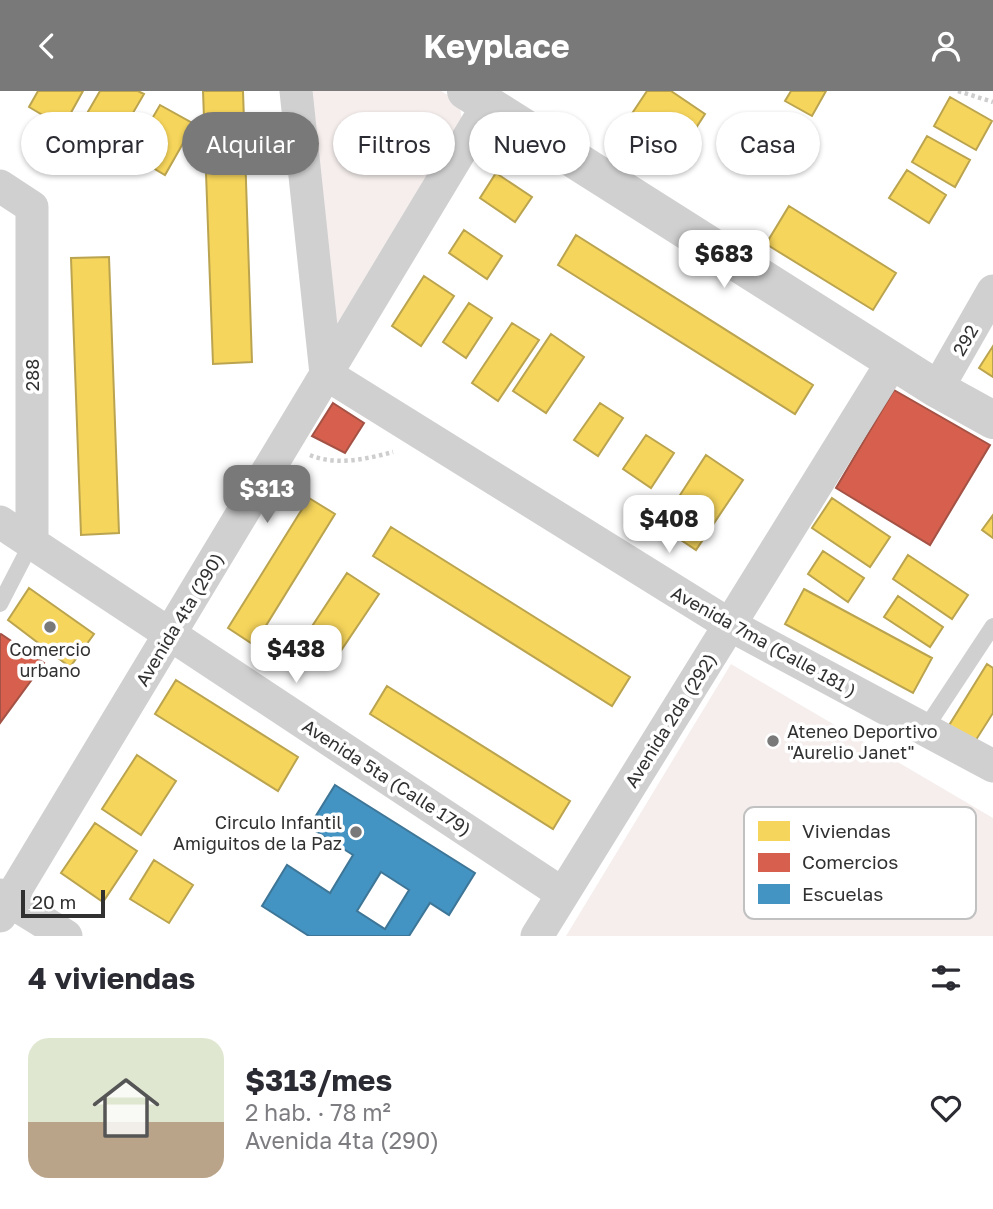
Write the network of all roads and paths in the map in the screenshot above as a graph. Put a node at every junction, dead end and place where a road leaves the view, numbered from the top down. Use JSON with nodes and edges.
{"nodes":[{"id":1,"x":296,"y":91,"type":"edge"},
{"id":2,"x":958,"y":91,"type":"edge"},
{"id":3,"x":477,"y":98,"type":"edge"},
{"id":4,"x":993,"y":102,"type":"edge"},
{"id":5,"x":0,"y":186,"type":"edge"},
{"id":6,"x":993,"y":291,"type":"edge"},
{"id":7,"x":893,"y":361,"type":"junction"},
{"id":8,"x":326,"y":374,"type":"junction"},
{"id":9,"x":937,"y":389,"type":"junction"},
{"id":10,"x":993,"y":420,"type":"edge"},
{"id":11,"x":435,"y":442,"type":"junction"},
{"id":12,"x":284,"y":444,"type":"junction"},
{"id":13,"x":0,"y":522,"type":"edge"},
{"id":14,"x":33,"y":542,"type":"junction"},
{"id":15,"x":0,"y":604,"type":"edge"},
{"id":16,"x":730,"y":625,"type":"junction"},
{"id":17,"x":993,"y":626,"type":"edge"},
{"id":18,"x":170,"y":634,"type":"junction"},
{"id":19,"x":925,"y":729,"type":"junction"},
{"id":20,"x":993,"y":766,"type":"edge"},
{"id":21,"x":563,"y":894,"type":"junction"},
{"id":22,"x":3,"y":904,"type":"edge"},
{"id":23,"x":66,"y":936,"type":"edge"},
{"id":24,"x":537,"y":936,"type":"edge"}],
"edges":[{"from":1,"to":8,"type":"street"},
{"from":2,"to":4,"type":"path"},
{"from":3,"to":7,"type":"street"},
{"from":3,"to":8,"type":"street","name":"Avenida 4ta (290)"},
{"from":5,"to":14,"type":"street","name":"288"},
{"from":6,"to":9,"type":"street","name":"292"},
{"from":7,"to":9,"type":"street"},
{"from":7,"to":16,"type":"street","name":"Avenida 2da (292)"},
{"from":8,"to":11,"type":"street","name":"Avenida 7ma (Calle 181 )"},
{"from":8,"to":12,"type":"street","name":"Avenida 4ta (290)"},
{"from":9,"to":10,"type":"street"},
{"from":11,"to":12,"type":"path"},
{"from":11,"to":16,"type":"street","name":"Avenida 7ma (Calle 181 )"},
{"from":12,"to":18,"type":"street","name":"Avenida 4ta (290)"},
{"from":13,"to":14,"type":"street","name":"Avenida 5ta (Calle 179)"},
{"from":14,"to":15,"type":"lane"},
{"from":14,"to":18,"type":"street","name":"Avenida 5ta (Calle 179)"},
{"from":16,"to":19,"type":"street","name":"Avenida 7ma (Calle 181 )"},
{"from":16,"to":21,"type":"street","name":"Avenida 2da (292)"},
{"from":17,"to":19,"type":"lane"},
{"from":18,"to":21,"type":"street","name":"Avenida 5ta (Calle 179)"},
{"from":18,"to":22,"type":"street","name":"Avenida 4ta (290)"},
{"from":19,"to":20,"type":"street","name":"Avenida 7ma (Calle 181 )"},
{"from":21,"to":24,"type":"street","name":"Avenida 2da (292)"},
{"from":22,"to":23,"type":"street"}]}
